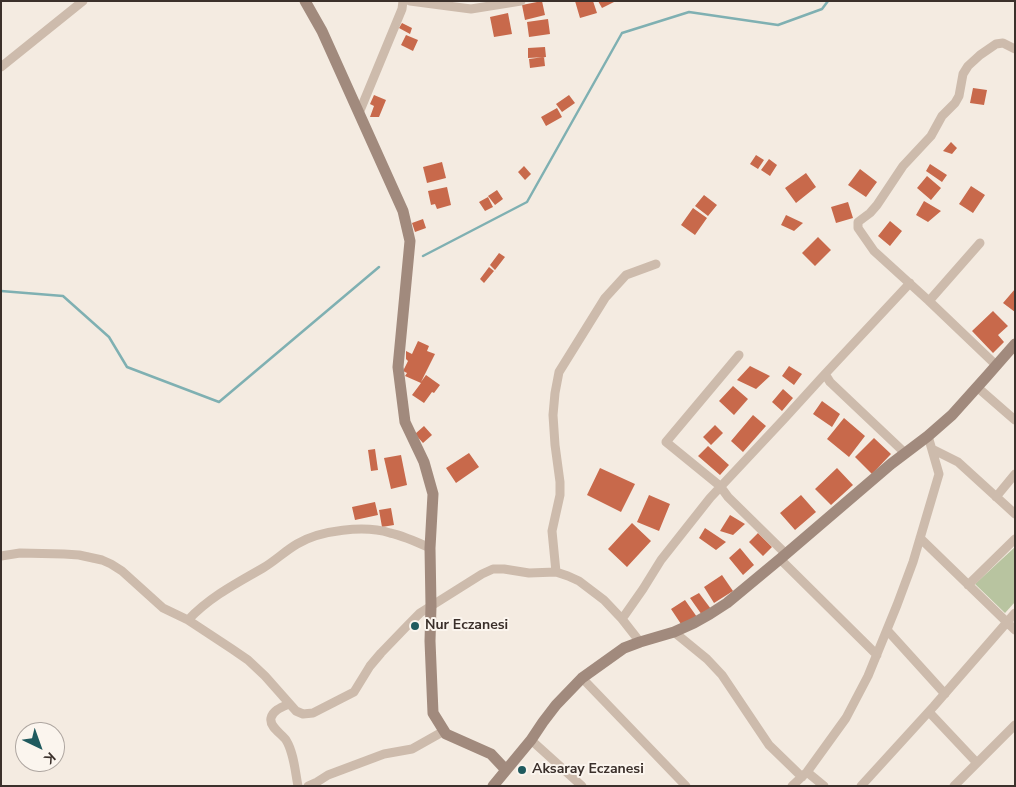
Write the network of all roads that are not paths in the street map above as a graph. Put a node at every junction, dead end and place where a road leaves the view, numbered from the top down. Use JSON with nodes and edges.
{"nodes":[{"id":1,"x":83,"y":1,"type":"edge"},
{"id":2,"x":305,"y":1,"type":"edge"},
{"id":3,"x":403,"y":1,"type":"edge"},
{"id":4,"x":410,"y":1,"type":"edge"},
{"id":5,"x":521,"y":1,"type":"edge"},
{"id":6,"x":1015,"y":49,"type":"edge"},
{"id":7,"x":1,"y":67,"type":"edge"},
{"id":8,"x":359,"y":113,"type":"junction"},
{"id":9,"x":980,"y":243,"type":"dead end"},
{"id":10,"x":656,"y":264,"type":"dead end"},
{"id":11,"x":910,"y":283,"type":"junction"},
{"id":12,"x":929,"y":301,"type":"junction"},
{"id":13,"x":1015,"y":344,"type":"edge"},
{"id":14,"x":739,"y":355,"type":"dead end"},
{"id":15,"x":996,"y":365,"type":"junction"},
{"id":16,"x":824,"y":374,"type":"junction"},
{"id":17,"x":977,"y":387,"type":"junction"},
{"id":18,"x":1015,"y":420,"type":"edge"},
{"id":19,"x":928,"y":436,"type":"junction"},
{"id":20,"x":932,"y":449,"type":"junction"},
{"id":21,"x":905,"y":453,"type":"junction"},
{"id":22,"x":1015,"y":474,"type":"edge"},
{"id":23,"x":720,"y":486,"type":"junction"},
{"id":24,"x":996,"y":497,"type":"junction"},
{"id":25,"x":1015,"y":514,"type":"edge"},
{"id":26,"x":920,"y":538,"type":"junction"},
{"id":27,"x":1015,"y":539,"type":"edge"},
{"id":28,"x":430,"y":548,"type":"junction"},
{"id":29,"x":1,"y":556,"type":"edge"},
{"id":30,"x":783,"y":557,"type":"junction"},
{"id":31,"x":556,"y":572,"type":"junction"},
{"id":32,"x":968,"y":585,"type":"junction"},
{"id":33,"x":431,"y":606,"type":"junction"},
{"id":34,"x":1015,"y":613,"type":"edge"},
{"id":35,"x":622,"y":619,"type":"junction"},
{"id":36,"x":188,"y":620,"type":"junction"},
{"id":37,"x":1006,"y":622,"type":"junction"},
{"id":38,"x":887,"y":630,"type":"junction"},
{"id":39,"x":1015,"y":630,"type":"edge"},
{"id":40,"x":674,"y":632,"type":"junction"},
{"id":41,"x":640,"y":642,"type":"junction"},
{"id":42,"x":877,"y":655,"type":"junction"},
{"id":43,"x":582,"y":678,"type":"junction"},
{"id":44,"x":945,"y":694,"type":"junction"},
{"id":45,"x":289,"y":704,"type":"junction"},
{"id":46,"x":929,"y":712,"type":"junction"},
{"id":47,"x":1015,"y":725,"type":"edge"},
{"id":48,"x":444,"y":731,"type":"junction"},
{"id":49,"x":531,"y":740,"type":"junction"},
{"id":50,"x":977,"y":763,"type":"junction"},
{"id":51,"x":506,"y":770,"type":"junction"},
{"id":52,"x":804,"y":774,"type":"junction"},
{"id":53,"x":298,"y":786,"type":"edge"},
{"id":54,"x":308,"y":786,"type":"edge"},
{"id":55,"x":493,"y":786,"type":"edge"},
{"id":56,"x":582,"y":786,"type":"edge"},
{"id":57,"x":686,"y":786,"type":"edge"},
{"id":58,"x":792,"y":786,"type":"edge"},
{"id":59,"x":824,"y":786,"type":"edge"},
{"id":60,"x":861,"y":786,"type":"edge"},
{"id":61,"x":954,"y":786,"type":"edge"}],
"edges":[{"from":1,"to":7,"type":"street"},
{"from":2,"to":8,"type":"street"},
{"from":3,"to":8,"type":"street"},
{"from":4,"to":5,"type":"street"},
{"from":6,"to":11,"type":"street"},
{"from":8,"to":28,"type":"street"},
{"from":9,"to":12,"type":"street"},
{"from":10,"to":31,"type":"street"},
{"from":11,"to":12,"type":"street"},
{"from":11,"to":16,"type":"street"},
{"from":12,"to":15,"type":"street"},
{"from":13,"to":15,"type":"street"},
{"from":14,"to":23,"type":"street"},
{"from":15,"to":17,"type":"street"},
{"from":16,"to":21,"type":"street"},
{"from":16,"to":23,"type":"street"},
{"from":17,"to":18,"type":"street"},
{"from":17,"to":19,"type":"street"},
{"from":19,"to":20,"type":"street"},
{"from":19,"to":21,"type":"street"},
{"from":20,"to":24,"type":"street"},
{"from":20,"to":26,"type":"street"},
{"from":21,"to":30,"type":"street"},
{"from":22,"to":24,"type":"street"},
{"from":23,"to":30,"type":"street"},
{"from":23,"to":35,"type":"street"},
{"from":24,"to":25,"type":"street"},
{"from":26,"to":32,"type":"street"},
{"from":26,"to":38,"type":"street"},
{"from":27,"to":32,"type":"street"},
{"from":28,"to":33,"type":"street"},
{"from":28,"to":36,"type":"street"},
{"from":29,"to":36,"type":"street"},
{"from":30,"to":40,"type":"street"},
{"from":30,"to":42,"type":"street"},
{"from":31,"to":33,"type":"street"},
{"from":31,"to":35,"type":"street"},
{"from":32,"to":37,"type":"street"},
{"from":33,"to":45,"type":"street"},
{"from":33,"to":48,"type":"street"},
{"from":34,"to":37,"type":"street"},
{"from":35,"to":41,"type":"street"},
{"from":36,"to":45,"type":"street"},
{"from":37,"to":39,"type":"street"},
{"from":37,"to":44,"type":"street"},
{"from":38,"to":42,"type":"street"},
{"from":38,"to":44,"type":"street"},
{"from":40,"to":41,"type":"street"},
{"from":40,"to":52,"type":"street"},
{"from":41,"to":43,"type":"street"},
{"from":42,"to":52,"type":"street"},
{"from":43,"to":49,"type":"street"},
{"from":43,"to":57,"type":"street"},
{"from":44,"to":46,"type":"street"},
{"from":45,"to":53,"type":"street"},
{"from":46,"to":50,"type":"street"},
{"from":46,"to":60,"type":"street"},
{"from":47,"to":50,"type":"street"},
{"from":48,"to":51,"type":"street"},
{"from":48,"to":54,"type":"street"},
{"from":49,"to":51,"type":"street"},
{"from":49,"to":56,"type":"street"},
{"from":50,"to":61,"type":"street"},
{"from":51,"to":55,"type":"street"},
{"from":52,"to":58,"type":"street"},
{"from":52,"to":59,"type":"street"}]}
